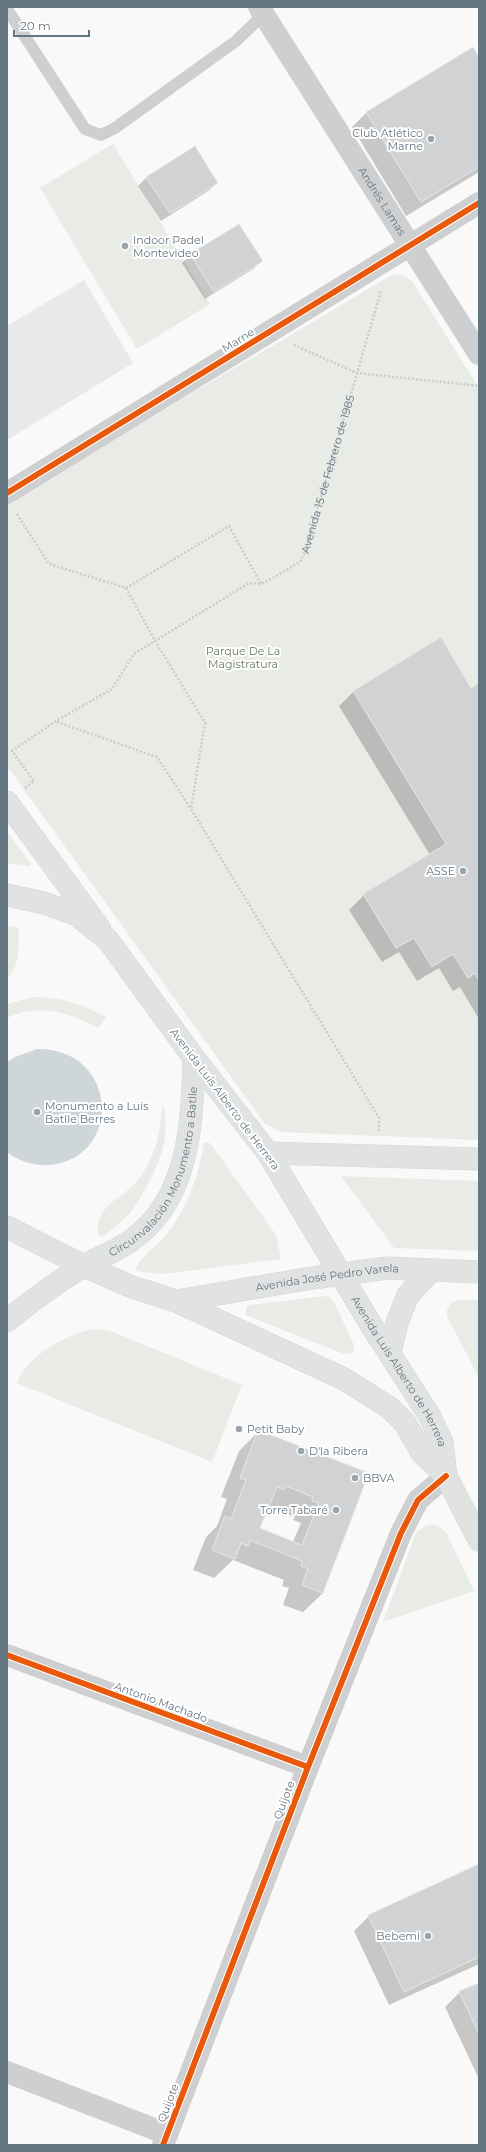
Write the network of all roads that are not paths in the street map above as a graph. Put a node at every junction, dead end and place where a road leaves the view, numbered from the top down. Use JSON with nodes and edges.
{"nodes":[{"id":1,"x":7,"y":9,"type":"edge"},
{"id":2,"x":267,"y":9,"type":"edge"},
{"id":3,"x":479,"y":203,"type":"edge"},
{"id":4,"x":410,"y":244,"type":"junction"},
{"id":5,"x":479,"y":354,"type":"edge"},
{"id":6,"x":11,"y":502,"type":"edge"},
{"id":7,"x":15,"y":796,"type":"edge"},
{"id":8,"x":7,"y":895,"type":"edge"},
{"id":9,"x":108,"y":940,"type":"junction"},
{"id":10,"x":194,"y":1058,"type":"junction"},
{"id":11,"x":268,"y":1153,"type":"junction"},
{"id":12,"x":479,"y":1159,"type":"edge"},
{"id":13,"x":7,"y":1227,"type":"edge"},
{"id":14,"x":84,"y":1266,"type":"junction"},
{"id":15,"x":432,"y":1270,"type":"junction"},
{"id":16,"x":479,"y":1272,"type":"edge"},
{"id":17,"x":342,"y":1274,"type":"junction"},
{"id":18,"x":176,"y":1301,"type":"junction"},
{"id":19,"x":7,"y":1322,"type":"edge"},
{"id":20,"x":390,"y":1353,"type":"junction"},
{"id":21,"x":446,"y":1476,"type":"junction"},
{"id":22,"x":479,"y":1540,"type":"edge"},
{"id":23,"x":7,"y":1655,"type":"edge"},
{"id":24,"x":308,"y":1767,"type":"junction"},
{"id":25,"x":7,"y":2072,"type":"edge"},
{"id":26,"x":165,"y":2140,"type":"edge"}],
"edges":[{"from":1,"to":2,"type":"lane"},
{"from":2,"to":4,"type":"street","name":"Andrés Lamas"},
{"from":3,"to":4,"type":"street","name":"Marne"},
{"from":4,"to":5,"type":"street","name":"Andrés Lamas"},
{"from":4,"to":6,"type":"street","name":"Marne"},
{"from":7,"to":9,"type":"main road","name":"Avenida Luis Alberto de Herrera"},
{"from":8,"to":9,"type":"main road"},
{"from":9,"to":10,"type":"main road","name":"Avenida Luis Alberto de Herrera"},
{"from":10,"to":11,"type":"main road","name":"Avenida Luis Alberto de Herrera"},
{"from":10,"to":14,"type":"main road","name":"Circunvalación Monumento a Batlle"},
{"from":11,"to":12,"type":"main road"},
{"from":11,"to":17,"type":"main road","name":"Avenida Luis Alberto de Herrera"},
{"from":13,"to":14,"type":"main road","name":"Avenida Luis Alberto de Herrera"},
{"from":14,"to":18,"type":"main road","name":"Avenida Luis Alberto de Herrera"},
{"from":14,"to":19,"type":"main road","name":"Circunvalación Monumento a Batlle"},
{"from":15,"to":16,"type":"main road","name":"Avenida José Pedro Varela"},
{"from":15,"to":17,"type":"main road","name":"Avenida José Pedro Varela"},
{"from":15,"to":20,"type":"main road"},
{"from":17,"to":18,"type":"main road","name":"Avenida José Pedro Varela"},
{"from":17,"to":20,"type":"main road","name":"Avenida Luis Alberto de Herrera"},
{"from":18,"to":21,"type":"main road","name":"Avenida Luis Alberto de Herrera"},
{"from":20,"to":21,"type":"main road","name":"Avenida Luis Alberto de Herrera"},
{"from":21,"to":22,"type":"main road","name":"Avenida Luis Alberto de Herrera"},
{"from":21,"to":24,"type":"street","name":"Quijote"},
{"from":23,"to":24,"type":"street","name":"Antonio Machado"},
{"from":24,"to":26,"type":"street","name":"Quijote"},
{"from":25,"to":26,"type":"street"}]}
